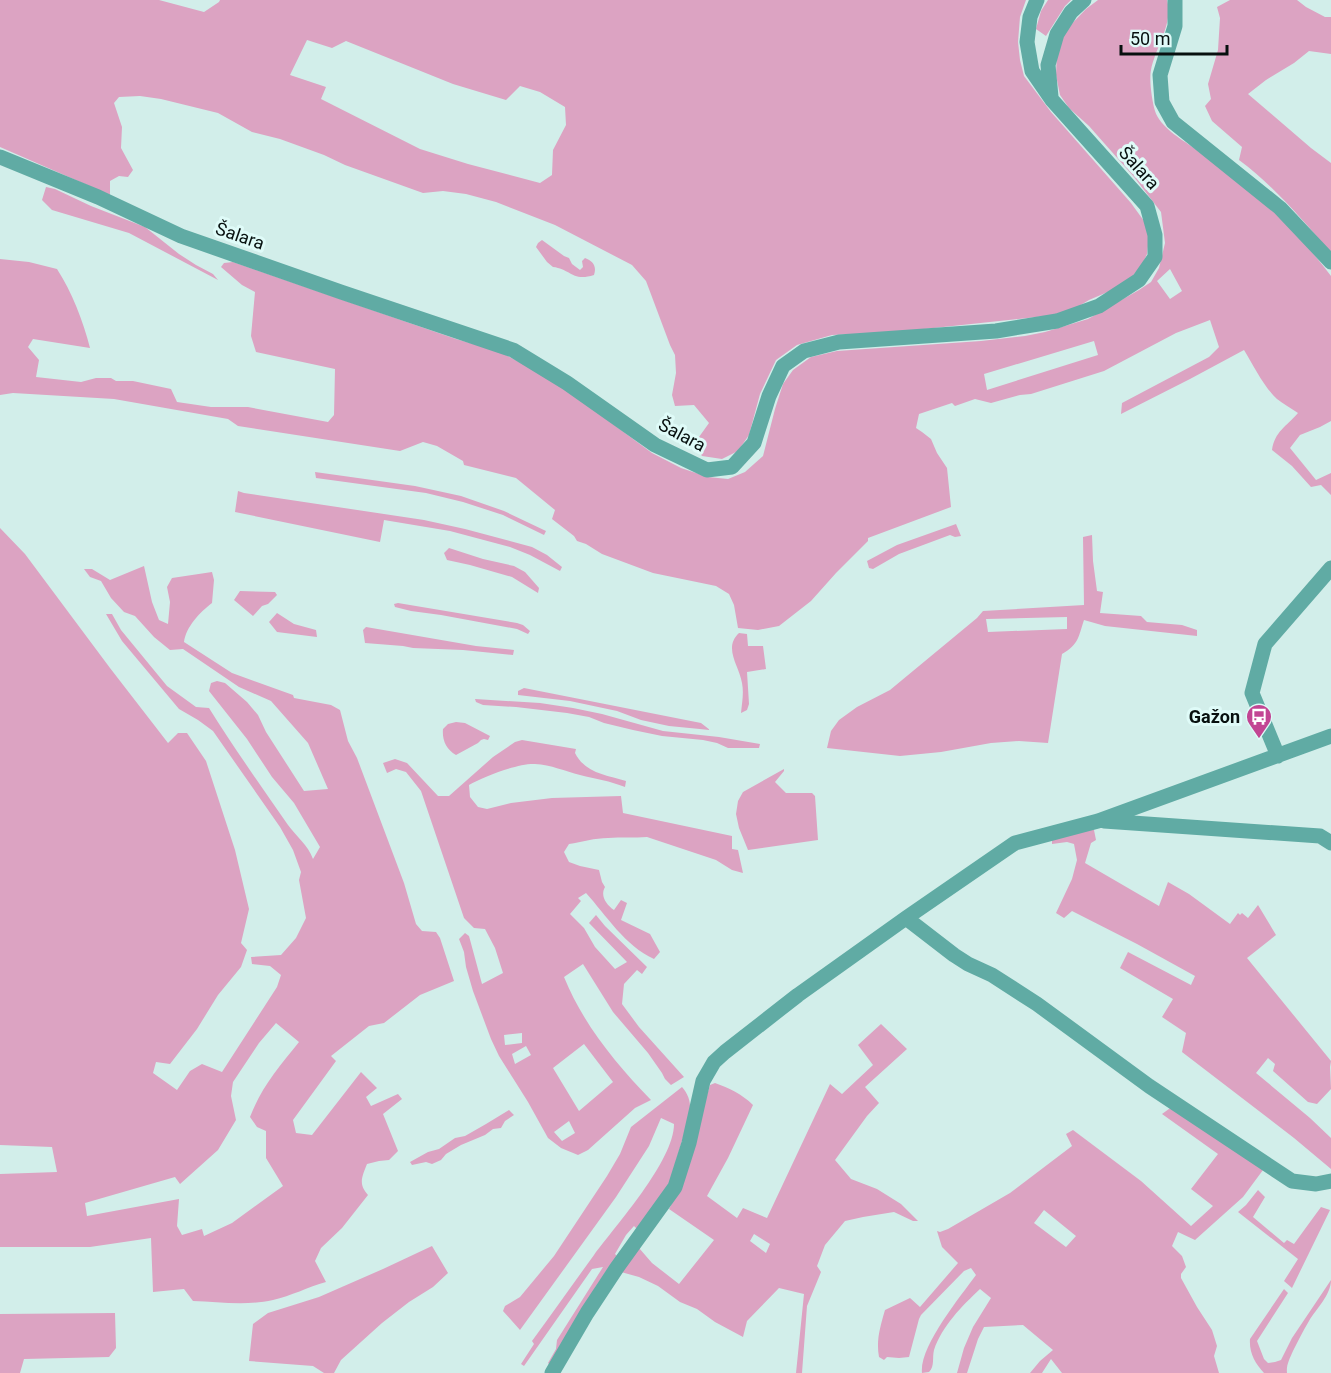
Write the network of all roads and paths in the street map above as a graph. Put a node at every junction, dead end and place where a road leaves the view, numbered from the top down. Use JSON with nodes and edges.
{"nodes":[{"id":1,"x":1036,"y":0,"type":"edge"},
{"id":2,"x":1084,"y":0,"type":"edge"},
{"id":3,"x":1175,"y":0,"type":"edge"},
{"id":4,"x":1052,"y":100,"type":"junction"},
{"id":5,"x":0,"y":157,"type":"edge"},
{"id":6,"x":1331,"y":262,"type":"edge"},
{"id":7,"x":1331,"y":568,"type":"edge"},
{"id":8,"x":1331,"y":736,"type":"edge"},
{"id":9,"x":1278,"y":756,"type":"junction"},
{"id":10,"x":1098,"y":821,"type":"junction"},
{"id":11,"x":1331,"y":843,"type":"edge"},
{"id":12,"x":906,"y":918,"type":"junction"},
{"id":13,"x":1331,"y":1180,"type":"edge"},
{"id":14,"x":552,"y":1373,"type":"edge"}],
"edges":[{"from":1,"to":4,"type":"street","name":"Šalara"},
{"from":2,"to":4,"type":"street"},
{"from":3,"to":6,"type":"street"},
{"from":4,"to":5,"type":"street","name":"Šalara"},
{"from":7,"to":9,"type":"street"},
{"from":8,"to":9,"type":"street"},
{"from":9,"to":10,"type":"street"},
{"from":10,"to":11,"type":"street"},
{"from":10,"to":12,"type":"street"},
{"from":12,"to":13,"type":"street"},
{"from":12,"to":14,"type":"street"}]}
